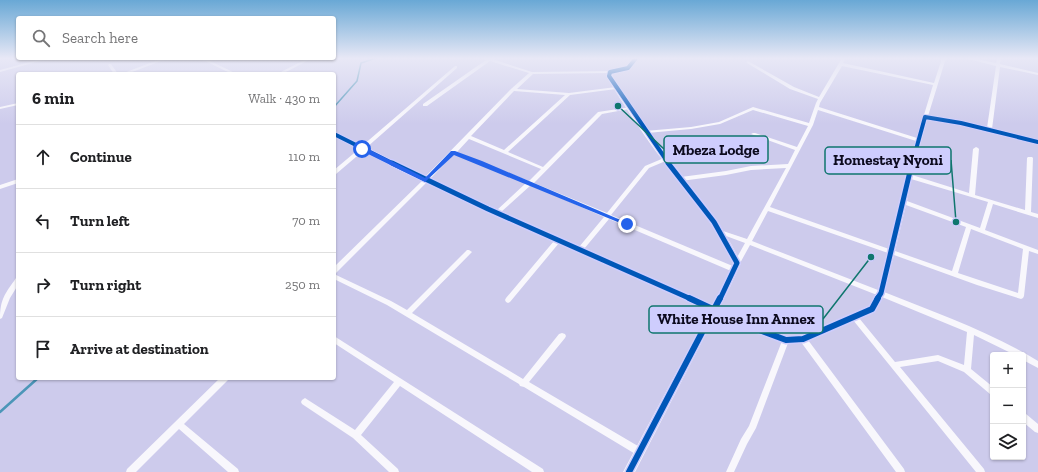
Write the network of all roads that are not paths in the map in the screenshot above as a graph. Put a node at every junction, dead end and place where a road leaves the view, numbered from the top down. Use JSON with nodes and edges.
{"nodes":[{"id":1,"x":442,"y":80,"type":"edge"},
{"id":2,"x":459,"y":80,"type":"edge"},
{"id":3,"x":524,"y":80,"type":"edge"},
{"id":4,"x":611,"y":80,"type":"edge"},
{"id":5,"x":779,"y":80,"type":"edge"},
{"id":6,"x":832,"y":80,"type":"edge"},
{"id":7,"x":915,"y":80,"type":"edge"},
{"id":8,"x":936,"y":80,"type":"edge"},
{"id":9,"x":995,"y":80,"type":"edge"},
{"id":10,"x":934,"y":84,"type":"junction"},
{"id":11,"x":616,"y":88,"type":"junction"},
{"id":12,"x":513,"y":90,"type":"junction"},
{"id":13,"x":570,"y":94,"type":"junction"},
{"id":14,"x":821,"y":100,"type":"junction"},
{"id":15,"x":16,"y":104,"type":"edge"},
{"id":16,"x":424,"y":105,"type":"dead end"},
{"id":17,"x":0,"y":108,"type":"edge"},
{"id":18,"x":629,"y":108,"type":"junction"},
{"id":19,"x":816,"y":108,"type":"junction"},
{"id":20,"x":925,"y":117,"type":"junction"},
{"id":21,"x":811,"y":125,"type":"junction"},
{"id":22,"x":989,"y":130,"type":"junction"},
{"id":23,"x":646,"y":132,"type":"junction"},
{"id":24,"x":754,"y":134,"type":"dead end"},
{"id":25,"x":336,"y":135,"type":"edge"},
{"id":26,"x":468,"y":137,"type":"junction"},
{"id":27,"x":919,"y":140,"type":"junction"},
{"id":28,"x":1038,"y":142,"type":"edge"},
{"id":29,"x":362,"y":149,"type":"junction"},
{"id":30,"x":798,"y":149,"type":"junction"},
{"id":31,"x":976,"y":149,"type":"dead end"},
{"id":32,"x":453,"y":152,"type":"junction"},
{"id":33,"x":505,"y":152,"type":"junction"},
{"id":34,"x":1030,"y":158,"type":"dead end"},
{"id":35,"x":666,"y":159,"type":"junction"},
{"id":36,"x":789,"y":166,"type":"junction"},
{"id":37,"x":544,"y":169,"type":"junction"},
{"id":38,"x":336,"y":171,"type":"edge"},
{"id":39,"x":909,"y":176,"type":"junction"},
{"id":40,"x":681,"y":179,"type":"junction"},
{"id":41,"x":425,"y":180,"type":"junction"},
{"id":42,"x":16,"y":182,"type":"edge"},
{"id":43,"x":530,"y":183,"type":"junction"},
{"id":44,"x":0,"y":187,"type":"edge"},
{"id":45,"x":972,"y":196,"type":"junction"},
{"id":46,"x":904,"y":202,"type":"junction"},
{"id":47,"x":991,"y":202,"type":"junction"},
{"id":48,"x":767,"y":208,"type":"junction"},
{"id":49,"x":496,"y":213,"type":"junction"},
{"id":50,"x":1028,"y":213,"type":"junction"},
{"id":51,"x":607,"y":216,"type":"junction"},
{"id":52,"x":1038,"y":216,"type":"edge"},
{"id":53,"x":969,"y":226,"type":"junction"},
{"id":54,"x":982,"y":231,"type":"junction"},
{"id":55,"x":720,"y":232,"type":"junction"},
{"id":56,"x":558,"y":240,"type":"junction"},
{"id":57,"x":748,"y":242,"type":"junction"},
{"id":58,"x":1026,"y":248,"type":"junction"},
{"id":59,"x":580,"y":250,"type":"junction"},
{"id":60,"x":469,"y":252,"type":"dead end"},
{"id":61,"x":891,"y":252,"type":"junction"},
{"id":62,"x":1038,"y":252,"type":"edge"},
{"id":63,"x":735,"y":266,"type":"junction"},
{"id":64,"x":336,"y":269,"type":"edge"},
{"id":65,"x":954,"y":274,"type":"junction"},
{"id":66,"x":336,"y":277,"type":"edge"},
{"id":67,"x":16,"y":283,"type":"edge"},
{"id":68,"x":881,"y":294,"type":"junction"},
{"id":69,"x":508,"y":300,"type":"dead end"},
{"id":70,"x":714,"y":309,"type":"junction"},
{"id":71,"x":407,"y":314,"type":"junction"},
{"id":72,"x":0,"y":316,"type":"edge"},
{"id":73,"x":854,"y":317,"type":"junction"},
{"id":74,"x":971,"y":330,"type":"junction"},
{"id":75,"x":562,"y":336,"type":"dead end"},
{"id":76,"x":803,"y":339,"type":"junction"},
{"id":77,"x":786,"y":340,"type":"junction"},
{"id":78,"x":336,"y":341,"type":"edge"},
{"id":79,"x":1015,"y":352,"type":"edge"},
{"id":80,"x":1026,"y":358,"type":"edge"},
{"id":81,"x":894,"y":365,"type":"junction"},
{"id":82,"x":1038,"y":365,"type":"edge"},
{"id":83,"x":966,"y":370,"type":"junction"},
{"id":84,"x":223,"y":380,"type":"edge"},
{"id":85,"x":398,"y":382,"type":"junction"},
{"id":86,"x":523,"y":384,"type":"junction"},
{"id":87,"x":990,"y":390,"type":"edge"},
{"id":88,"x":305,"y":402,"type":"dead end"},
{"id":89,"x":1026,"y":419,"type":"edge"},
{"id":90,"x":178,"y":424,"type":"junction"},
{"id":91,"x":1038,"y":429,"type":"edge"},
{"id":92,"x":356,"y":435,"type":"junction"},
{"id":93,"x":640,"y":452,"type":"junction"},
{"id":94,"x":130,"y":472,"type":"edge"},
{"id":95,"x":235,"y":472,"type":"edge"},
{"id":96,"x":396,"y":472,"type":"edge"},
{"id":97,"x":540,"y":472,"type":"edge"},
{"id":98,"x":629,"y":472,"type":"edge"},
{"id":99,"x":730,"y":472,"type":"edge"},
{"id":100,"x":901,"y":472,"type":"edge"},
{"id":101,"x":982,"y":472,"type":"edge"}],
"edges":[{"from":1,"to":29,"type":"street"},
{"from":2,"to":16,"type":"street"},
{"from":3,"to":12,"type":"street"},
{"from":4,"to":11,"type":"street"},
{"from":5,"to":14,"type":"street"},
{"from":6,"to":14,"type":"street"},
{"from":7,"to":10,"type":"street"},
{"from":8,"to":10,"type":"street"},
{"from":9,"to":22,"type":"street"},
{"from":10,"to":20,"type":"street"},
{"from":11,"to":13,"type":"street"},
{"from":11,"to":18,"type":"street"},
{"from":12,"to":13,"type":"street"},
{"from":12,"to":26,"type":"street"},
{"from":13,"to":33,"type":"street"},
{"from":14,"to":19,"type":"street"},
{"from":15,"to":17,"type":"street"},
{"from":18,"to":23,"type":"street"},
{"from":18,"to":37,"type":"street"},
{"from":19,"to":21,"type":"street"},
{"from":19,"to":27,"type":"street"},
{"from":20,"to":22,"type":"street"},
{"from":20,"to":27,"type":"street"},
{"from":21,"to":23,"type":"street"},
{"from":21,"to":30,"type":"street"},
{"from":22,"to":28,"type":"street"},
{"from":23,"to":35,"type":"street"},
{"from":24,"to":30,"type":"street"},
{"from":25,"to":29,"type":"street"},
{"from":26,"to":32,"type":"street"},
{"from":26,"to":33,"type":"street"},
{"from":27,"to":39,"type":"street"},
{"from":29,"to":38,"type":"street"},
{"from":29,"to":41,"type":"street"},
{"from":30,"to":36,"type":"street"},
{"from":31,"to":45,"type":"street"},
{"from":32,"to":41,"type":"street"},
{"from":32,"to":43,"type":"street"},
{"from":33,"to":37,"type":"street"},
{"from":34,"to":50,"type":"street"},
{"from":35,"to":40,"type":"street"},
{"from":35,"to":51,"type":"street"},
{"from":36,"to":40,"type":"street"},
{"from":36,"to":48,"type":"street"},
{"from":37,"to":43,"type":"street"},
{"from":39,"to":45,"type":"street"},
{"from":39,"to":46,"type":"street"},
{"from":40,"to":55,"type":"street"},
{"from":41,"to":49,"type":"street"},
{"from":41,"to":64,"type":"street"},
{"from":42,"to":44,"type":"street"},
{"from":43,"to":49,"type":"street"},
{"from":43,"to":51,"type":"street"},
{"from":45,"to":47,"type":"street"},
{"from":46,"to":53,"type":"street"},
{"from":46,"to":61,"type":"street"},
{"from":47,"to":50,"type":"street"},
{"from":47,"to":54,"type":"street"},
{"from":48,"to":57,"type":"street"},
{"from":48,"to":61,"type":"street"},
{"from":49,"to":56,"type":"street"},
{"from":50,"to":52,"type":"street"},
{"from":51,"to":59,"type":"street"},
{"from":51,"to":63,"type":"street"},
{"from":53,"to":54,"type":"street"},
{"from":53,"to":65,"type":"street"},
{"from":54,"to":58,"type":"street"},
{"from":55,"to":57,"type":"street"},
{"from":55,"to":63,"type":"street"},
{"from":56,"to":59,"type":"street"},
{"from":56,"to":69,"type":"street"},
{"from":57,"to":63,"type":"street"},
{"from":57,"to":68,"type":"street"},
{"from":58,"to":62,"type":"street"},
{"from":58,"to":65,"type":"street"},
{"from":59,"to":70,"type":"street"},
{"from":60,"to":71,"type":"street"},
{"from":61,"to":65,"type":"street"},
{"from":61,"to":68,"type":"street"},
{"from":63,"to":70,"type":"street"},
{"from":66,"to":71,"type":"street"},
{"from":67,"to":72,"type":"street"},
{"from":68,"to":73,"type":"street"},
{"from":68,"to":74,"type":"street"},
{"from":70,"to":77,"type":"street"},
{"from":70,"to":93,"type":"street"},
{"from":71,"to":86,"type":"street"},
{"from":73,"to":76,"type":"street"},
{"from":73,"to":81,"type":"street"},
{"from":74,"to":79,"type":"street"},
{"from":74,"to":83,"type":"street"},
{"from":75,"to":86,"type":"street"},
{"from":76,"to":77,"type":"street"},
{"from":76,"to":100,"type":"street"},
{"from":77,"to":99,"type":"street"},
{"from":78,"to":85,"type":"street"},
{"from":80,"to":82,"type":"street"},
{"from":81,"to":83,"type":"street"},
{"from":81,"to":101,"type":"street"},
{"from":83,"to":87,"type":"street"},
{"from":84,"to":90,"type":"street"},
{"from":85,"to":92,"type":"street"},
{"from":85,"to":97,"type":"street"},
{"from":86,"to":93,"type":"street"},
{"from":88,"to":92,"type":"street"},
{"from":89,"to":91,"type":"street"},
{"from":90,"to":94,"type":"street"},
{"from":90,"to":95,"type":"street"},
{"from":92,"to":96,"type":"street"},
{"from":93,"to":98,"type":"street"}]}
